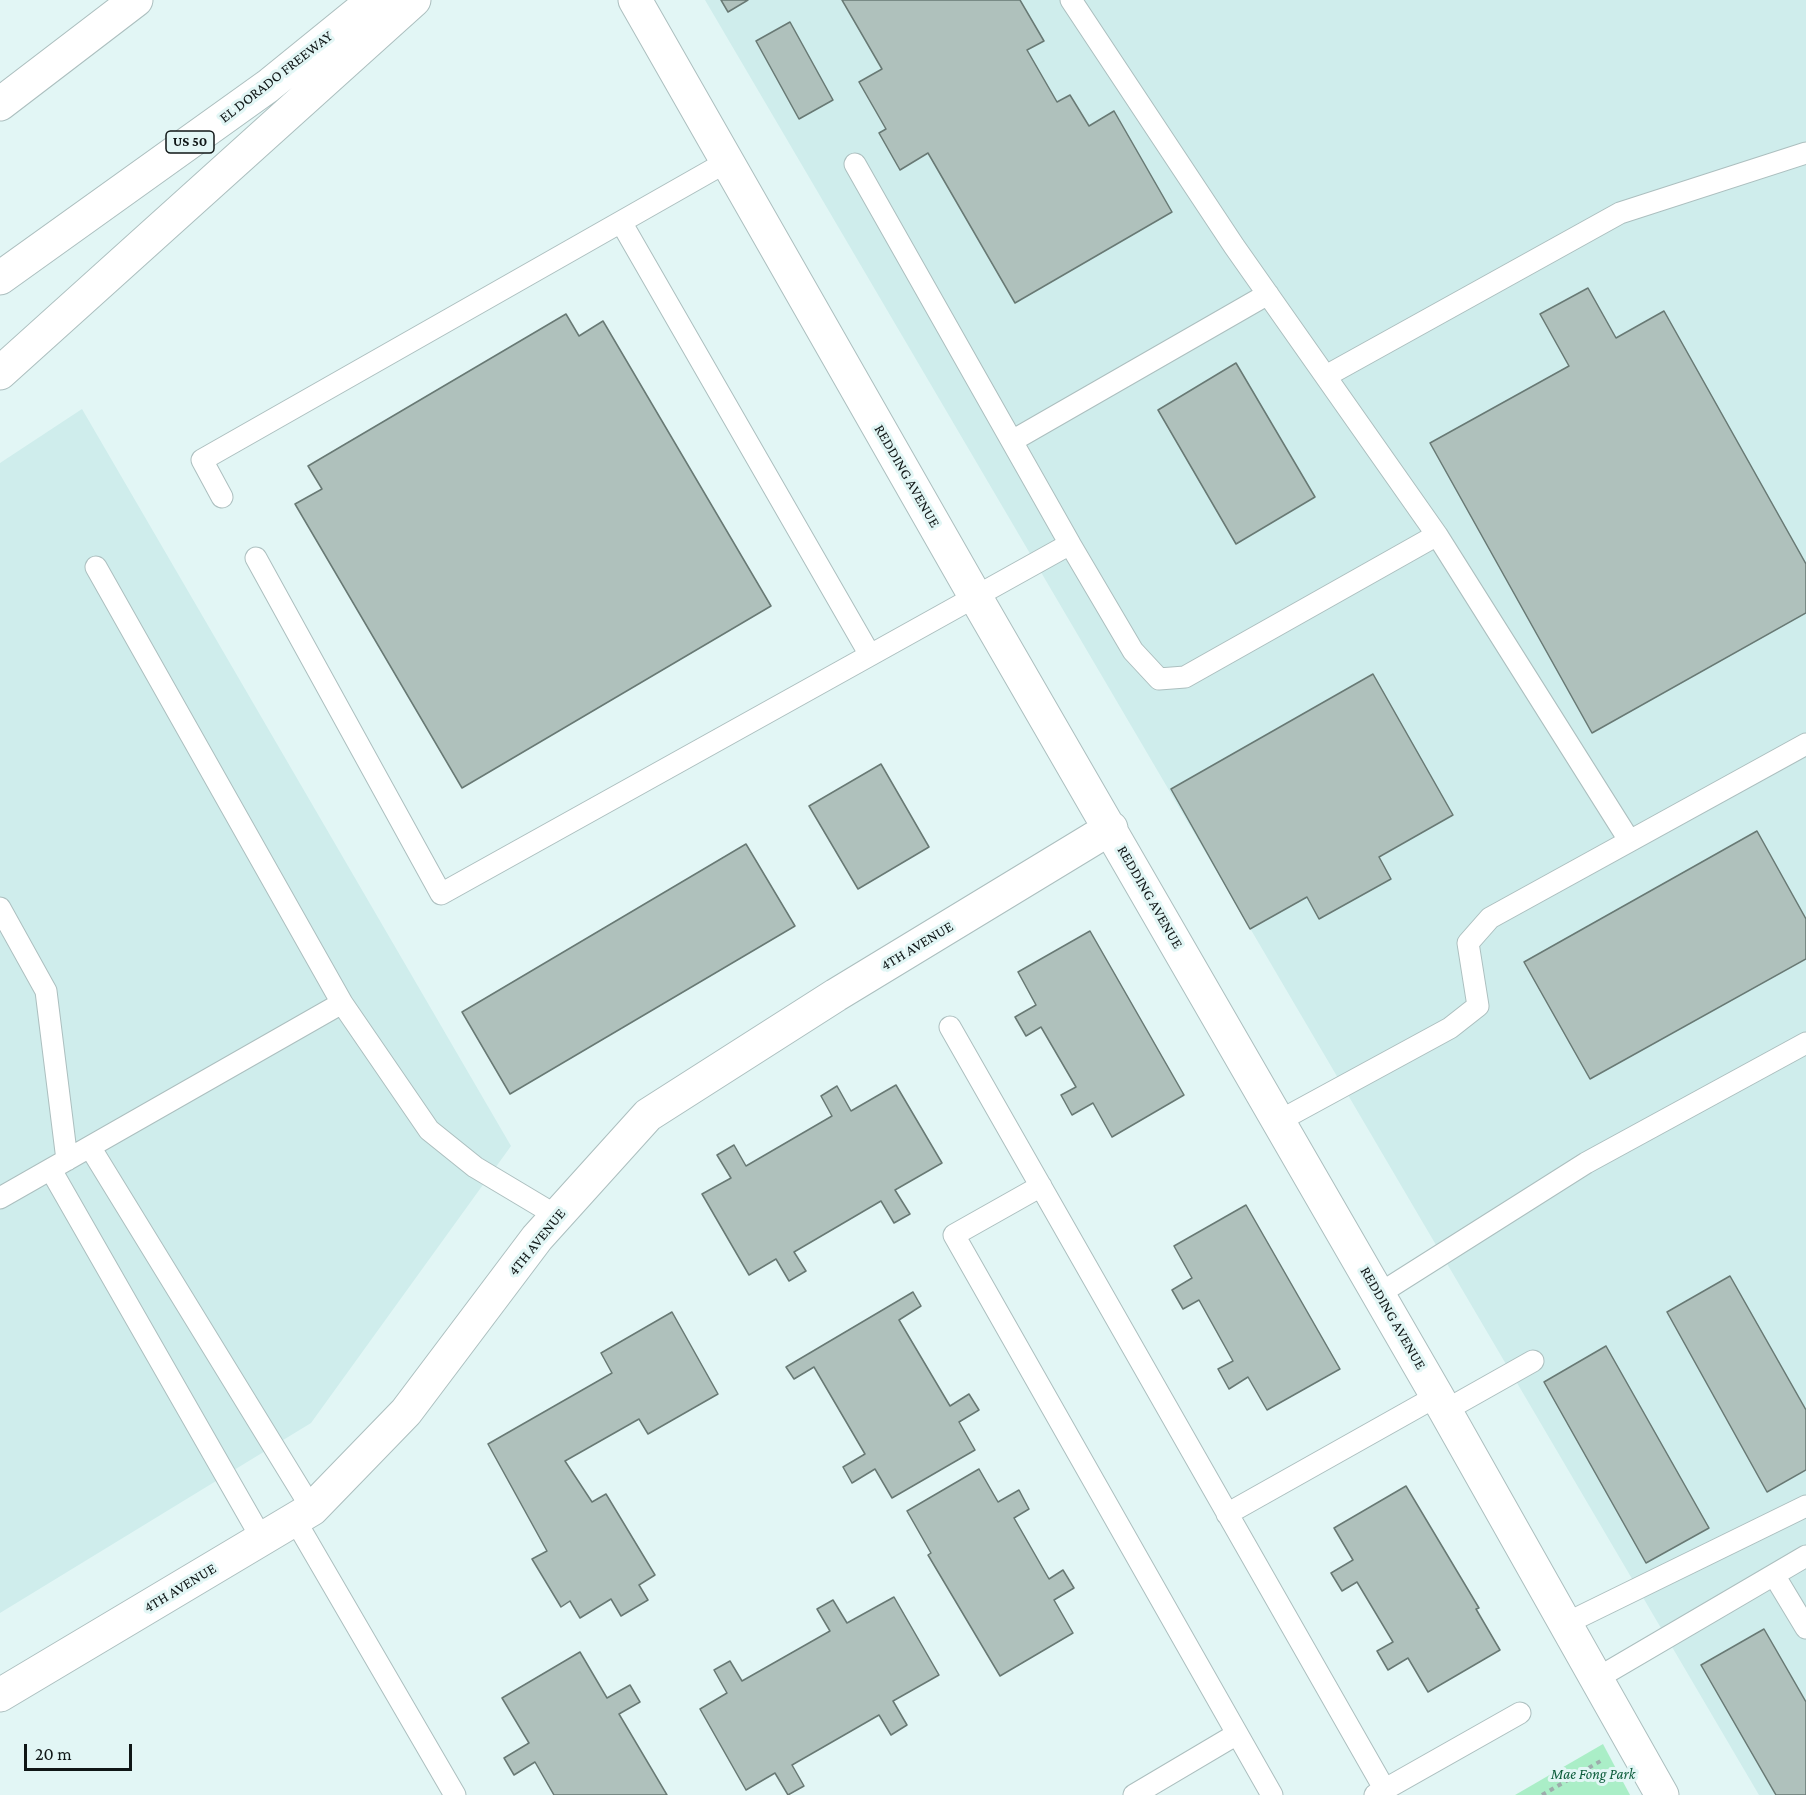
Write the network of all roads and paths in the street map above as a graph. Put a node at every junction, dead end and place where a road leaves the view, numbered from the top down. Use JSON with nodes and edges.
{"nodes":[{"id":1,"x":136,"y":0,"type":"edge"},
{"id":2,"x":374,"y":0,"type":"edge"},
{"id":3,"x":414,"y":0,"type":"edge"},
{"id":4,"x":635,"y":0,"type":"edge"},
{"id":5,"x":1071,"y":0,"type":"edge"},
{"id":6,"x":0,"y":104,"type":"edge"},
{"id":7,"x":1806,"y":153,"type":"edge"},
{"id":8,"x":728,"y":160,"type":"junction"},
{"id":9,"x":855,"y":164,"type":"dead end"},
{"id":10,"x":621,"y":222,"type":"junction"},
{"id":11,"x":0,"y":278,"type":"edge"},
{"id":12,"x":1268,"y":294,"type":"junction"},
{"id":13,"x":0,"y":373,"type":"edge"},
{"id":14,"x":1326,"y":376,"type":"junction"},
{"id":15,"x":1011,"y":441,"type":"junction"},
{"id":16,"x":222,"y":496,"type":"dead end"},
{"id":17,"x":1437,"y":535,"type":"junction"},
{"id":18,"x":1070,"y":544,"type":"junction"},
{"id":19,"x":256,"y":558,"type":"dead end"},
{"id":20,"x":96,"y":567,"type":"dead end"},
{"id":21,"x":975,"y":596,"type":"junction"},
{"id":22,"x":870,"y":655,"type":"junction"},
{"id":23,"x":1806,"y":744,"type":"edge"},
{"id":24,"x":1111,"y":828,"type":"junction"},
{"id":25,"x":1629,"y":840,"type":"junction"},
{"id":26,"x":0,"y":908,"type":"edge"},
{"id":27,"x":342,"y":1003,"type":"junction"},
{"id":28,"x":950,"y":1027,"type":"dead end"},
{"id":29,"x":1806,"y":1043,"type":"edge"},
{"id":30,"x":1280,"y":1121,"type":"junction"},
{"id":31,"x":90,"y":1147,"type":"junction"},
{"id":32,"x":59,"y":1165,"type":"junction"},
{"id":33,"x":1041,"y":1186,"type":"junction"},
{"id":34,"x":0,"y":1198,"type":"edge"},
{"id":35,"x":557,"y":1216,"type":"junction"},
{"id":36,"x":1379,"y":1294,"type":"junction"},
{"id":37,"x":1533,"y":1360,"type":"dead end"},
{"id":38,"x":1442,"y":1403,"type":"junction"},
{"id":39,"x":1806,"y":1506,"type":"edge"},
{"id":40,"x":304,"y":1514,"type":"junction"},
{"id":41,"x":1227,"y":1514,"type":"junction"},
{"id":42,"x":262,"y":1539,"type":"junction"},
{"id":43,"x":1806,"y":1556,"type":"edge"},
{"id":44,"x":1774,"y":1575,"type":"junction"},
{"id":45,"x":1565,"y":1624,"type":"junction"},
{"id":46,"x":1806,"y":1628,"type":"edge"},
{"id":47,"x":1596,"y":1679,"type":"junction"},
{"id":48,"x":0,"y":1695,"type":"edge"},
{"id":49,"x":1520,"y":1713,"type":"dead end"},
{"id":50,"x":1237,"y":1734,"type":"junction"},
{"id":51,"x":1608,"y":1757,"type":"dead end"},
{"id":52,"x":1380,"y":1792,"type":"edge"},
{"id":53,"x":455,"y":1795,"type":"edge"},
{"id":54,"x":1134,"y":1795,"type":"edge"},
{"id":55,"x":1272,"y":1795,"type":"edge"},
{"id":56,"x":1542,"y":1795,"type":"edge"},
{"id":57,"x":1662,"y":1795,"type":"edge"}],
"edges":[{"from":1,"to":6,"type":"main road"},
{"from":2,"to":11,"type":"main road","name":"EL DORADO FREEWAY","number":"US 50"},
{"from":3,"to":13,"type":"main road"},
{"from":4,"to":8,"type":"main road","name":"REDDING AVENUE"},
{"from":5,"to":12,"type":"lane"},
{"from":7,"to":14,"type":"lane"},
{"from":8,"to":10,"type":"lane"},
{"from":8,"to":21,"type":"main road","name":"REDDING AVENUE"},
{"from":9,"to":15,"type":"lane"},
{"from":10,"to":16,"type":"lane"},
{"from":10,"to":22,"type":"lane"},
{"from":12,"to":14,"type":"lane"},
{"from":12,"to":15,"type":"lane"},
{"from":14,"to":17,"type":"lane"},
{"from":15,"to":18,"type":"lane"},
{"from":17,"to":18,"type":"lane"},
{"from":17,"to":25,"type":"lane"},
{"from":18,"to":21,"type":"lane"},
{"from":19,"to":22,"type":"lane"},
{"from":20,"to":27,"type":"lane"},
{"from":21,"to":22,"type":"lane"},
{"from":21,"to":24,"type":"main road","name":"REDDING AVENUE"},
{"from":23,"to":25,"type":"lane"},
{"from":24,"to":30,"type":"main road","name":"REDDING AVENUE"},
{"from":24,"to":35,"type":"main road","name":"4TH AVENUE"},
{"from":25,"to":30,"type":"lane"},
{"from":26,"to":32,"type":"lane"},
{"from":27,"to":31,"type":"lane"},
{"from":27,"to":35,"type":"lane"},
{"from":28,"to":33,"type":"lane"},
{"from":29,"to":36,"type":"lane"},
{"from":30,"to":36,"type":"main road","name":"REDDING AVENUE"},
{"from":31,"to":32,"type":"lane"},
{"from":31,"to":40,"type":"lane"},
{"from":32,"to":34,"type":"lane"},
{"from":32,"to":42,"type":"lane"},
{"from":33,"to":41,"type":"lane"},
{"from":33,"to":50,"type":"lane"},
{"from":35,"to":40,"type":"main road","name":"4TH AVENUE"},
{"from":36,"to":38,"type":"main road","name":"REDDING AVENUE"},
{"from":37,"to":38,"type":"lane"},
{"from":38,"to":41,"type":"lane"},
{"from":38,"to":45,"type":"main road","name":"REDDING AVENUE"},
{"from":39,"to":45,"type":"lane"},
{"from":40,"to":42,"type":"main road","name":"4TH AVENUE"},
{"from":40,"to":53,"type":"lane"},
{"from":41,"to":52,"type":"lane"},
{"from":42,"to":48,"type":"main road","name":"4TH AVENUE"},
{"from":43,"to":44,"type":"lane"},
{"from":44,"to":46,"type":"lane"},
{"from":44,"to":47,"type":"lane"},
{"from":45,"to":47,"type":"main road","name":"REDDING AVENUE"},
{"from":47,"to":57,"type":"main road","name":"REDDING AVENUE"},
{"from":49,"to":52,"type":"lane"},
{"from":50,"to":54,"type":"lane"},
{"from":50,"to":55,"type":"lane"},
{"from":51,"to":56,"type":"path"}]}
